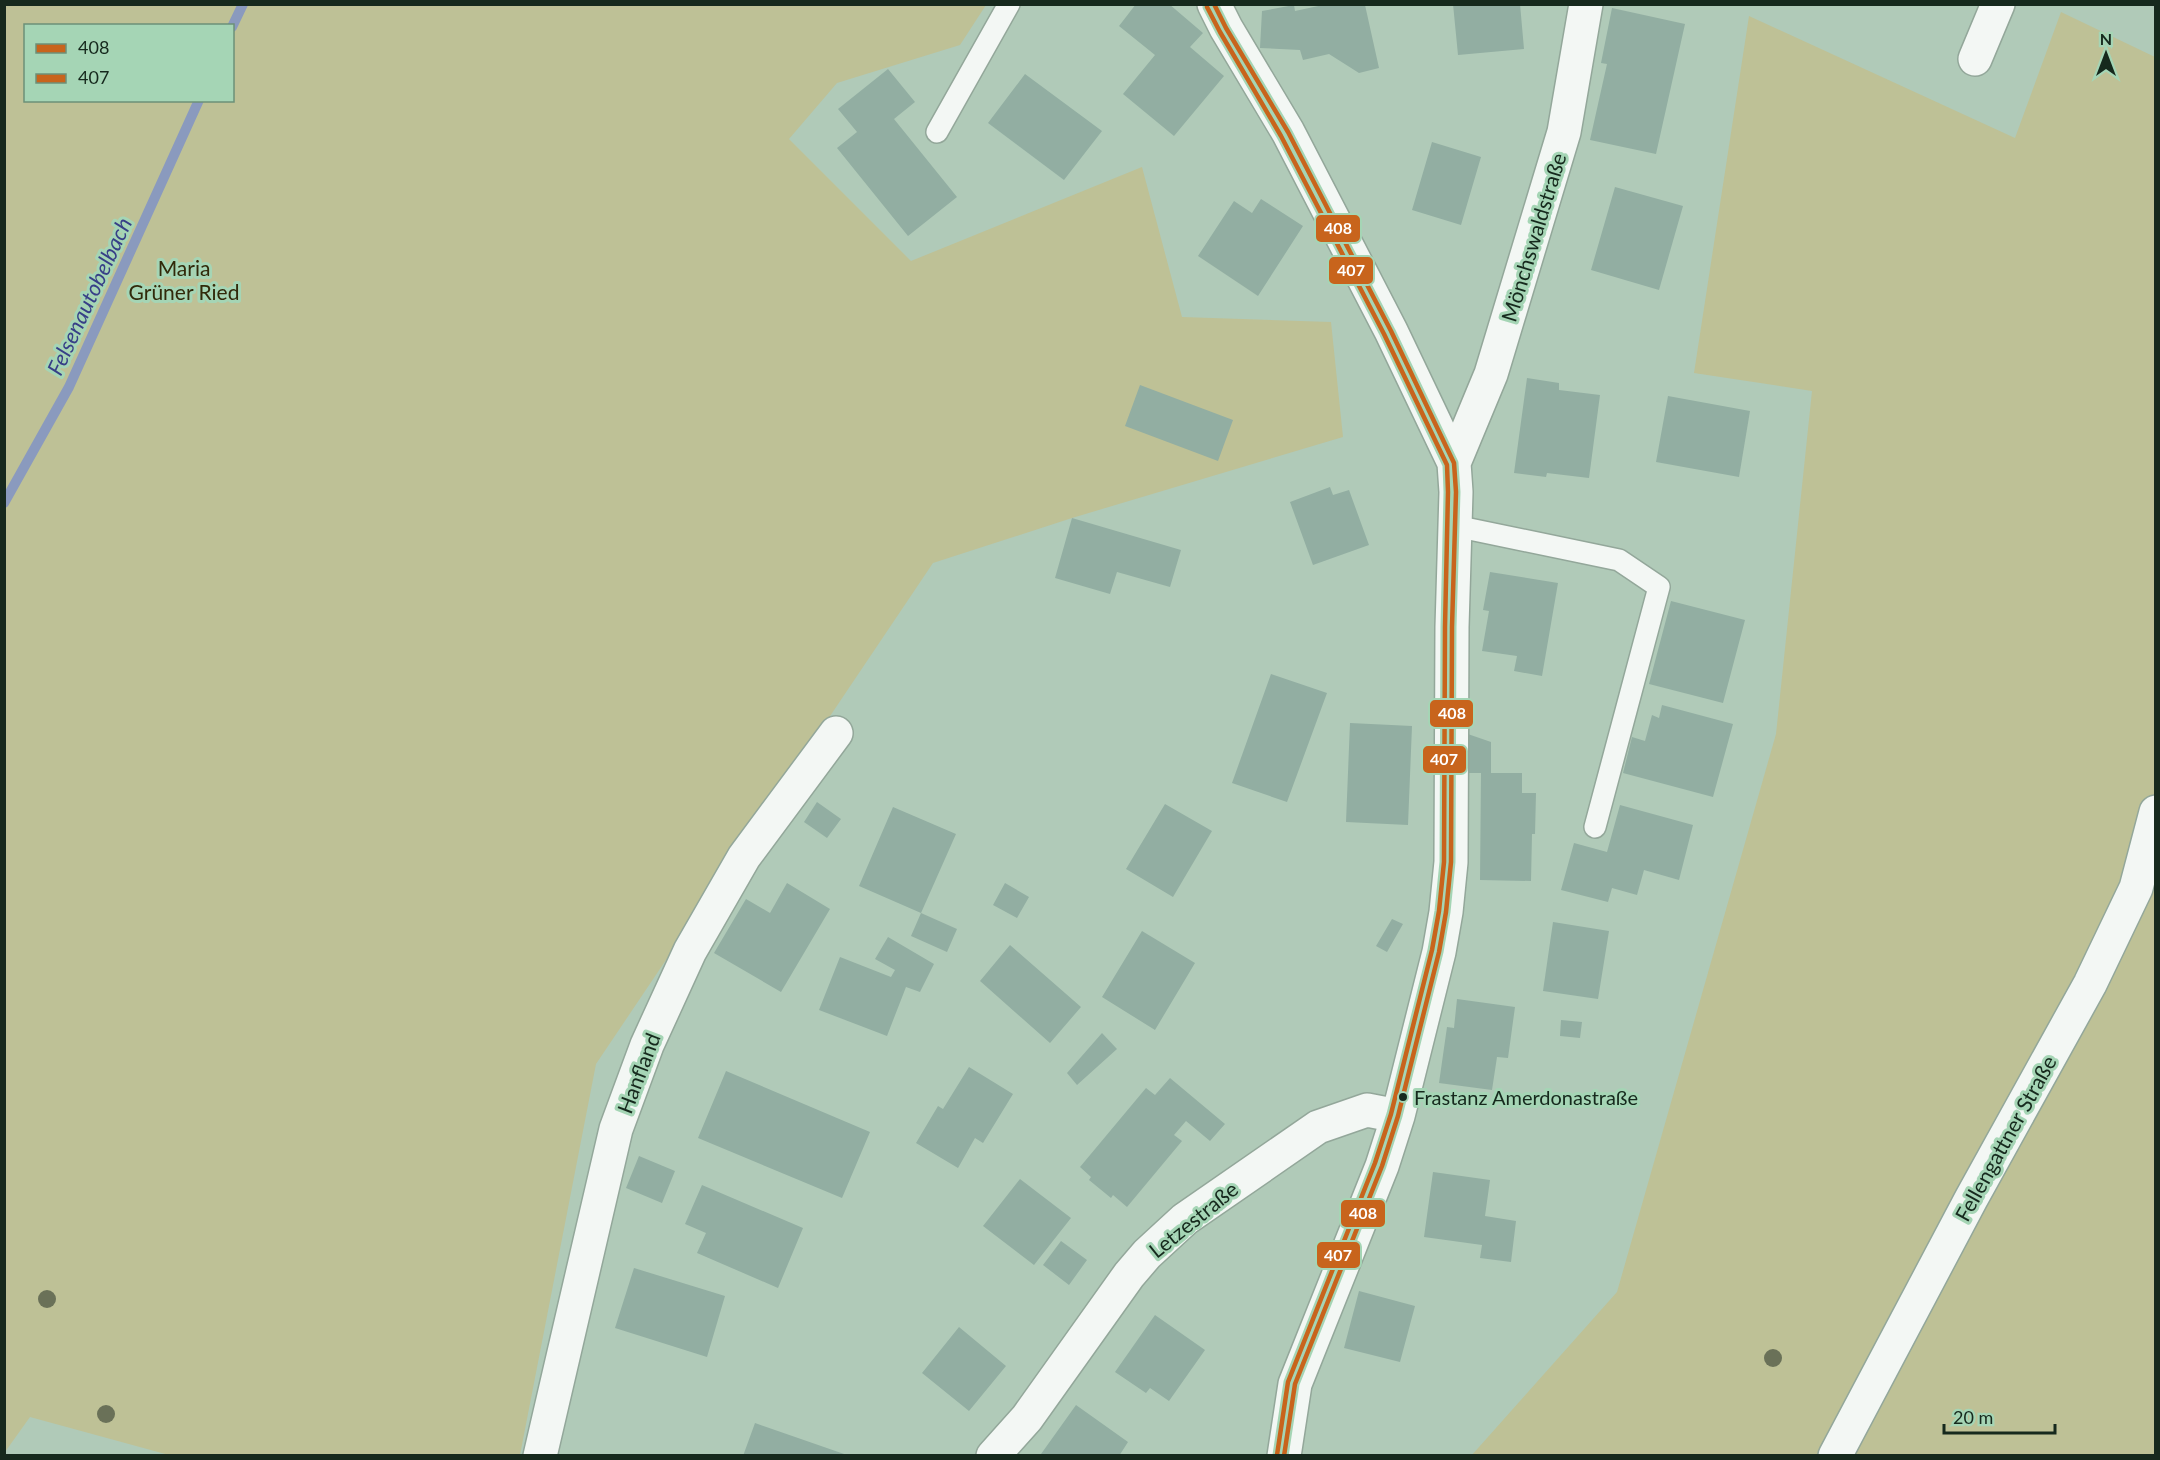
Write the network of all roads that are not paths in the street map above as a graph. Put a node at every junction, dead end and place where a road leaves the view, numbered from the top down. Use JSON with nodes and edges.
{"nodes":[{"id":1,"x":1009,"y":4,"type":"edge"},
{"id":2,"x":1214,"y":4,"type":"edge"},
{"id":3,"x":1586,"y":4,"type":"edge"},
{"id":4,"x":1998,"y":4,"type":"edge"},
{"id":5,"x":1976,"y":59,"type":"dead end"},
{"id":6,"x":937,"y":132,"type":"dead end"},
{"id":7,"x":1454,"y":463,"type":"junction"},
{"id":8,"x":1455,"y":526,"type":"junction"},
{"id":9,"x":836,"y":733,"type":"dead end"},
{"id":10,"x":2156,"y":812,"type":"edge"},
{"id":11,"x":1595,"y":826,"type":"dead end"},
{"id":12,"x":1398,"y":1116,"type":"junction"},
{"id":13,"x":540,"y":1455,"type":"edge"},
{"id":14,"x":993,"y":1455,"type":"edge"},
{"id":15,"x":1284,"y":1455,"type":"edge"},
{"id":16,"x":1835,"y":1455,"type":"edge"}],
"edges":[{"from":1,"to":6,"type":"lane"},
{"from":2,"to":7,"type":"street"},
{"from":3,"to":7,"type":"street","name":"Mönchswaldstraße"},
{"from":4,"to":5,"type":"street"},
{"from":7,"to":8,"type":"street"},
{"from":8,"to":11,"type":"lane"},
{"from":8,"to":12,"type":"street"},
{"from":9,"to":13,"type":"street","name":"Hanfland"},
{"from":10,"to":16,"type":"street","name":"Fellengattner Straße"},
{"from":12,"to":14,"type":"street","name":"Letzestraße"},
{"from":12,"to":15,"type":"street"}]}
